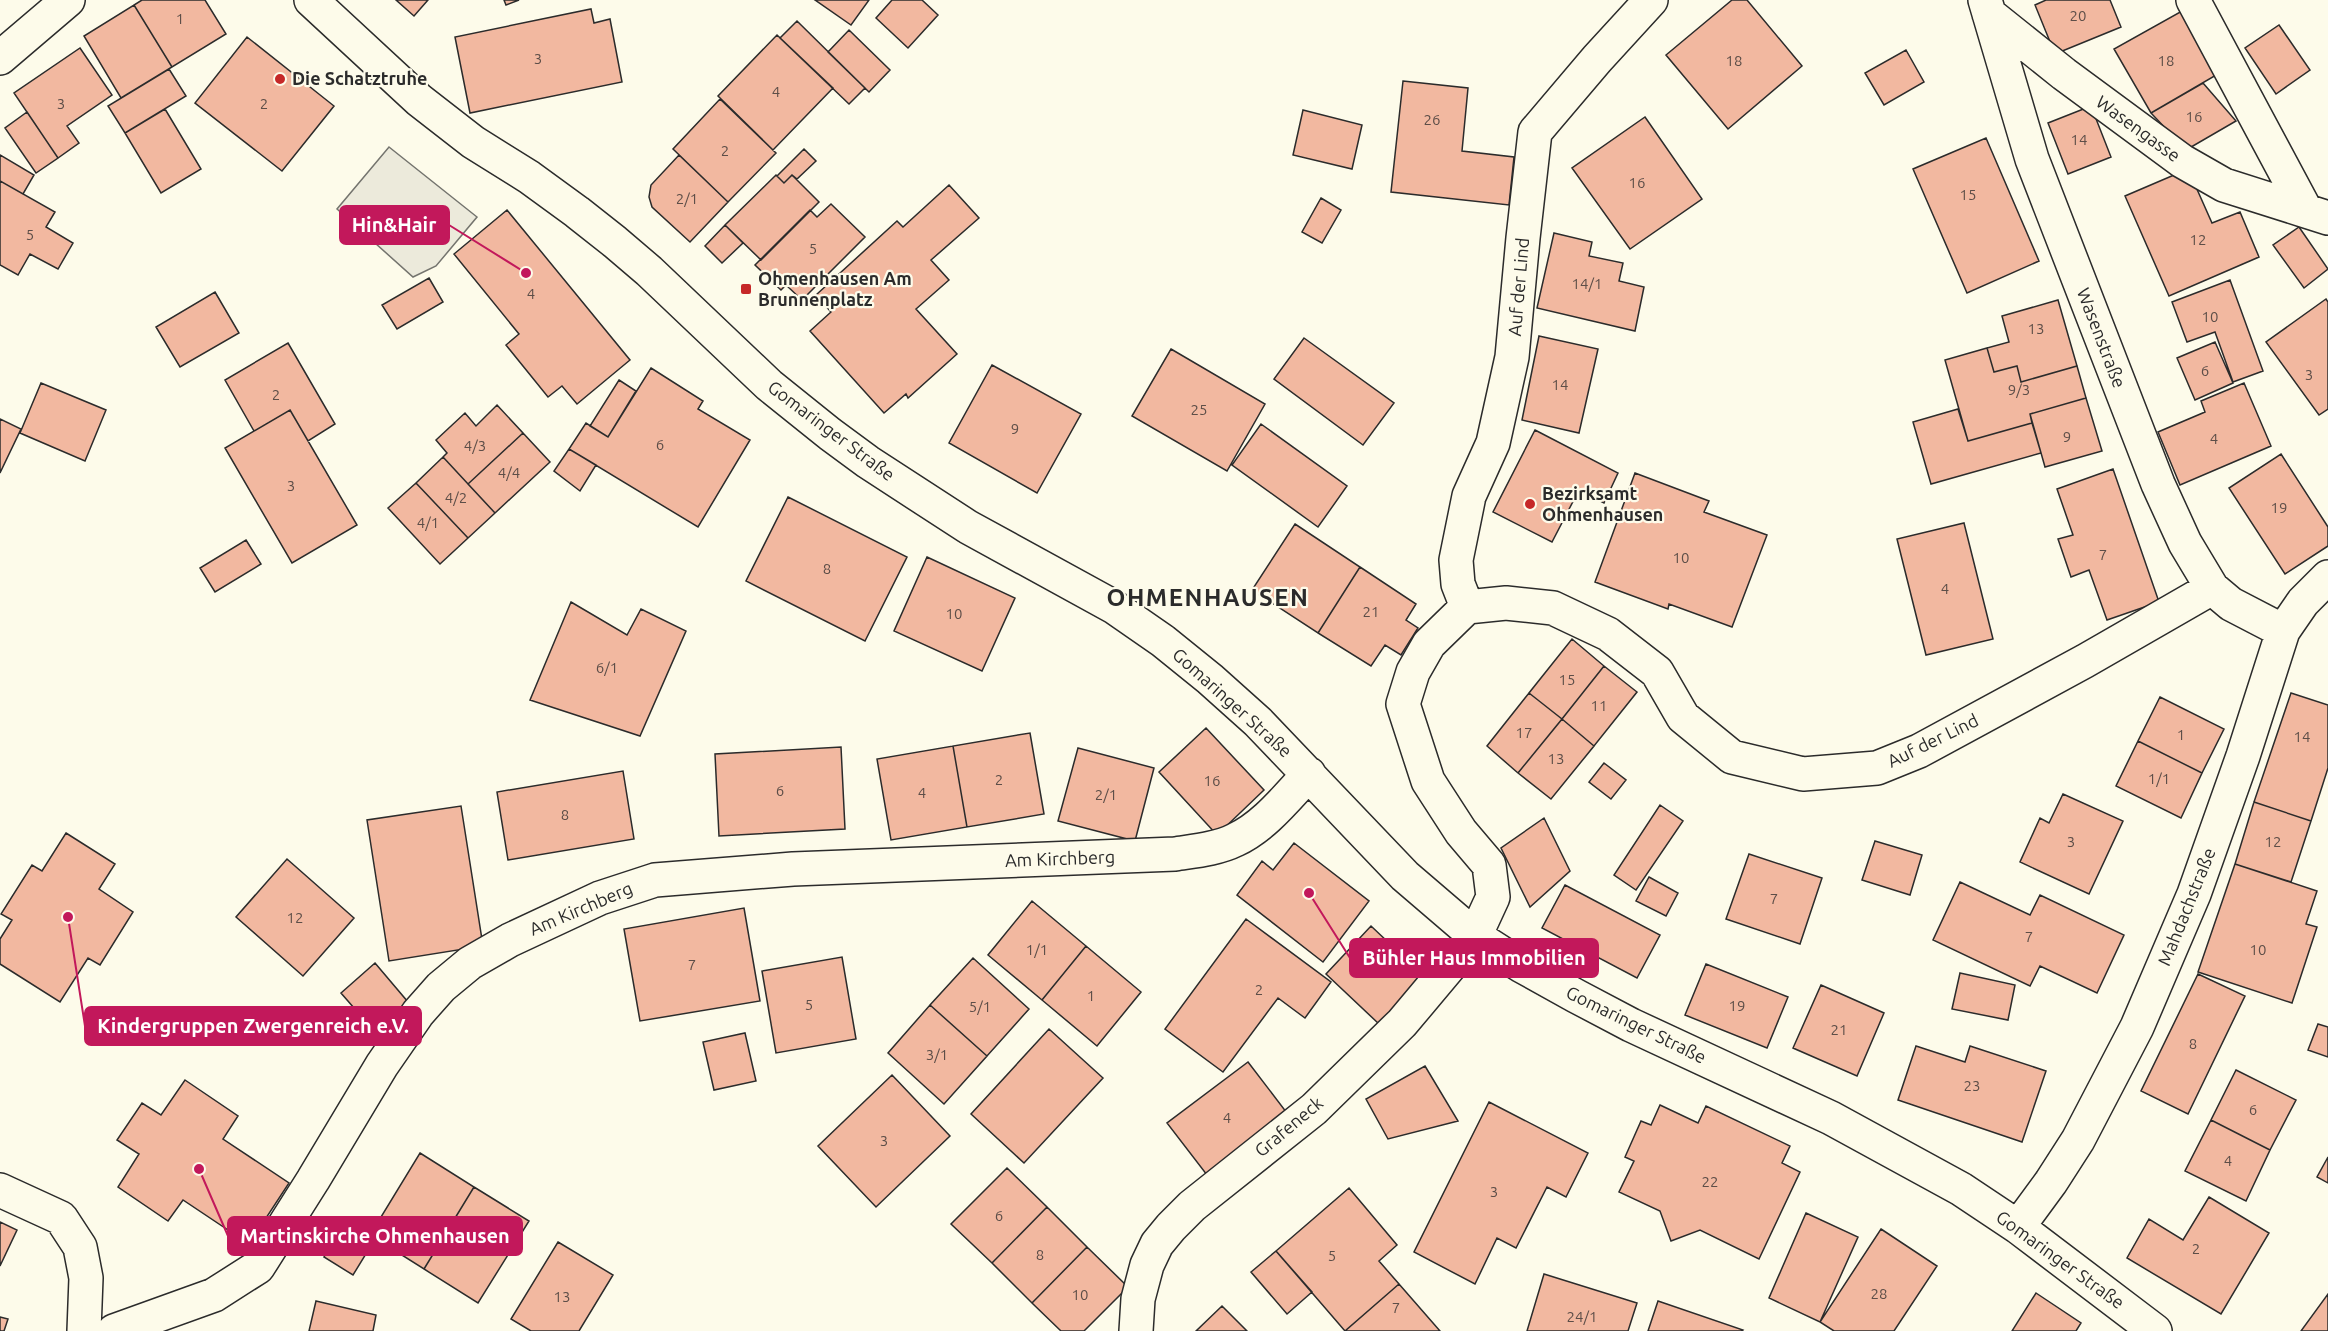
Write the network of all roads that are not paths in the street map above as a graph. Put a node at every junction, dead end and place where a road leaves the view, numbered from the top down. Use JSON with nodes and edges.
{"nodes":[{"id":1,"x":68,"y":0,"type":"edge"},
{"id":2,"x":311,"y":0,"type":"edge"},
{"id":3,"x":1651,"y":0,"type":"edge"},
{"id":4,"x":2193,"y":0,"type":"edge"},
{"id":5,"x":1987,"y":7,"type":"edge"},
{"id":6,"x":0,"y":58,"type":"edge"},
{"id":7,"x":2317,"y":214,"type":"edge"},
{"id":8,"x":2328,"y":577,"type":"edge"},
{"id":9,"x":2212,"y":588,"type":"junction"},
{"id":10,"x":1467,"y":607,"type":"junction"},
{"id":11,"x":2283,"y":631,"type":"junction"},
{"id":12,"x":1309,"y":774,"type":"junction"},
{"id":13,"x":1475,"y":936,"type":"junction"},
{"id":14,"x":0,"y":1190,"type":"edge"},
{"id":15,"x":2018,"y":1227,"type":"junction"},
{"id":16,"x":84,"y":1331,"type":"edge"},
{"id":17,"x":114,"y":1331,"type":"edge"},
{"id":18,"x":1136,"y":1331,"type":"edge"},
{"id":19,"x":2155,"y":1331,"type":"edge"}],
"edges":[{"from":1,"to":6,"type":"street"},
{"from":2,"to":12,"type":"street","name":"Gomaringer Straße"},
{"from":3,"to":10,"type":"street","name":"Auf der Lind"},
{"from":4,"to":7,"type":"street","name":"Wasengasse"},
{"from":5,"to":7,"type":"street","name":"Wasengasse"},
{"from":5,"to":9,"type":"street","name":"Wasenstraße"},
{"from":8,"to":11,"type":"street","name":"Mahdachstraße"},
{"from":9,"to":10,"type":"street","name":"Auf der Lind"},
{"from":9,"to":11,"type":"street","name":"Wasenstraße"},
{"from":10,"to":13,"type":"street"},
{"from":11,"to":15,"type":"street","name":"Mahdachstraße"},
{"from":12,"to":13,"type":"street","name":"Gomaringer Straße"},
{"from":12,"to":17,"type":"street","name":"Am Kirchberg"},
{"from":13,"to":15,"type":"street","name":"Gomaringer Straße"},
{"from":13,"to":18,"type":"street","name":"Grafeneck"},
{"from":14,"to":16,"type":"street"},
{"from":15,"to":19,"type":"street","name":"Gomaringer Straße"}]}
